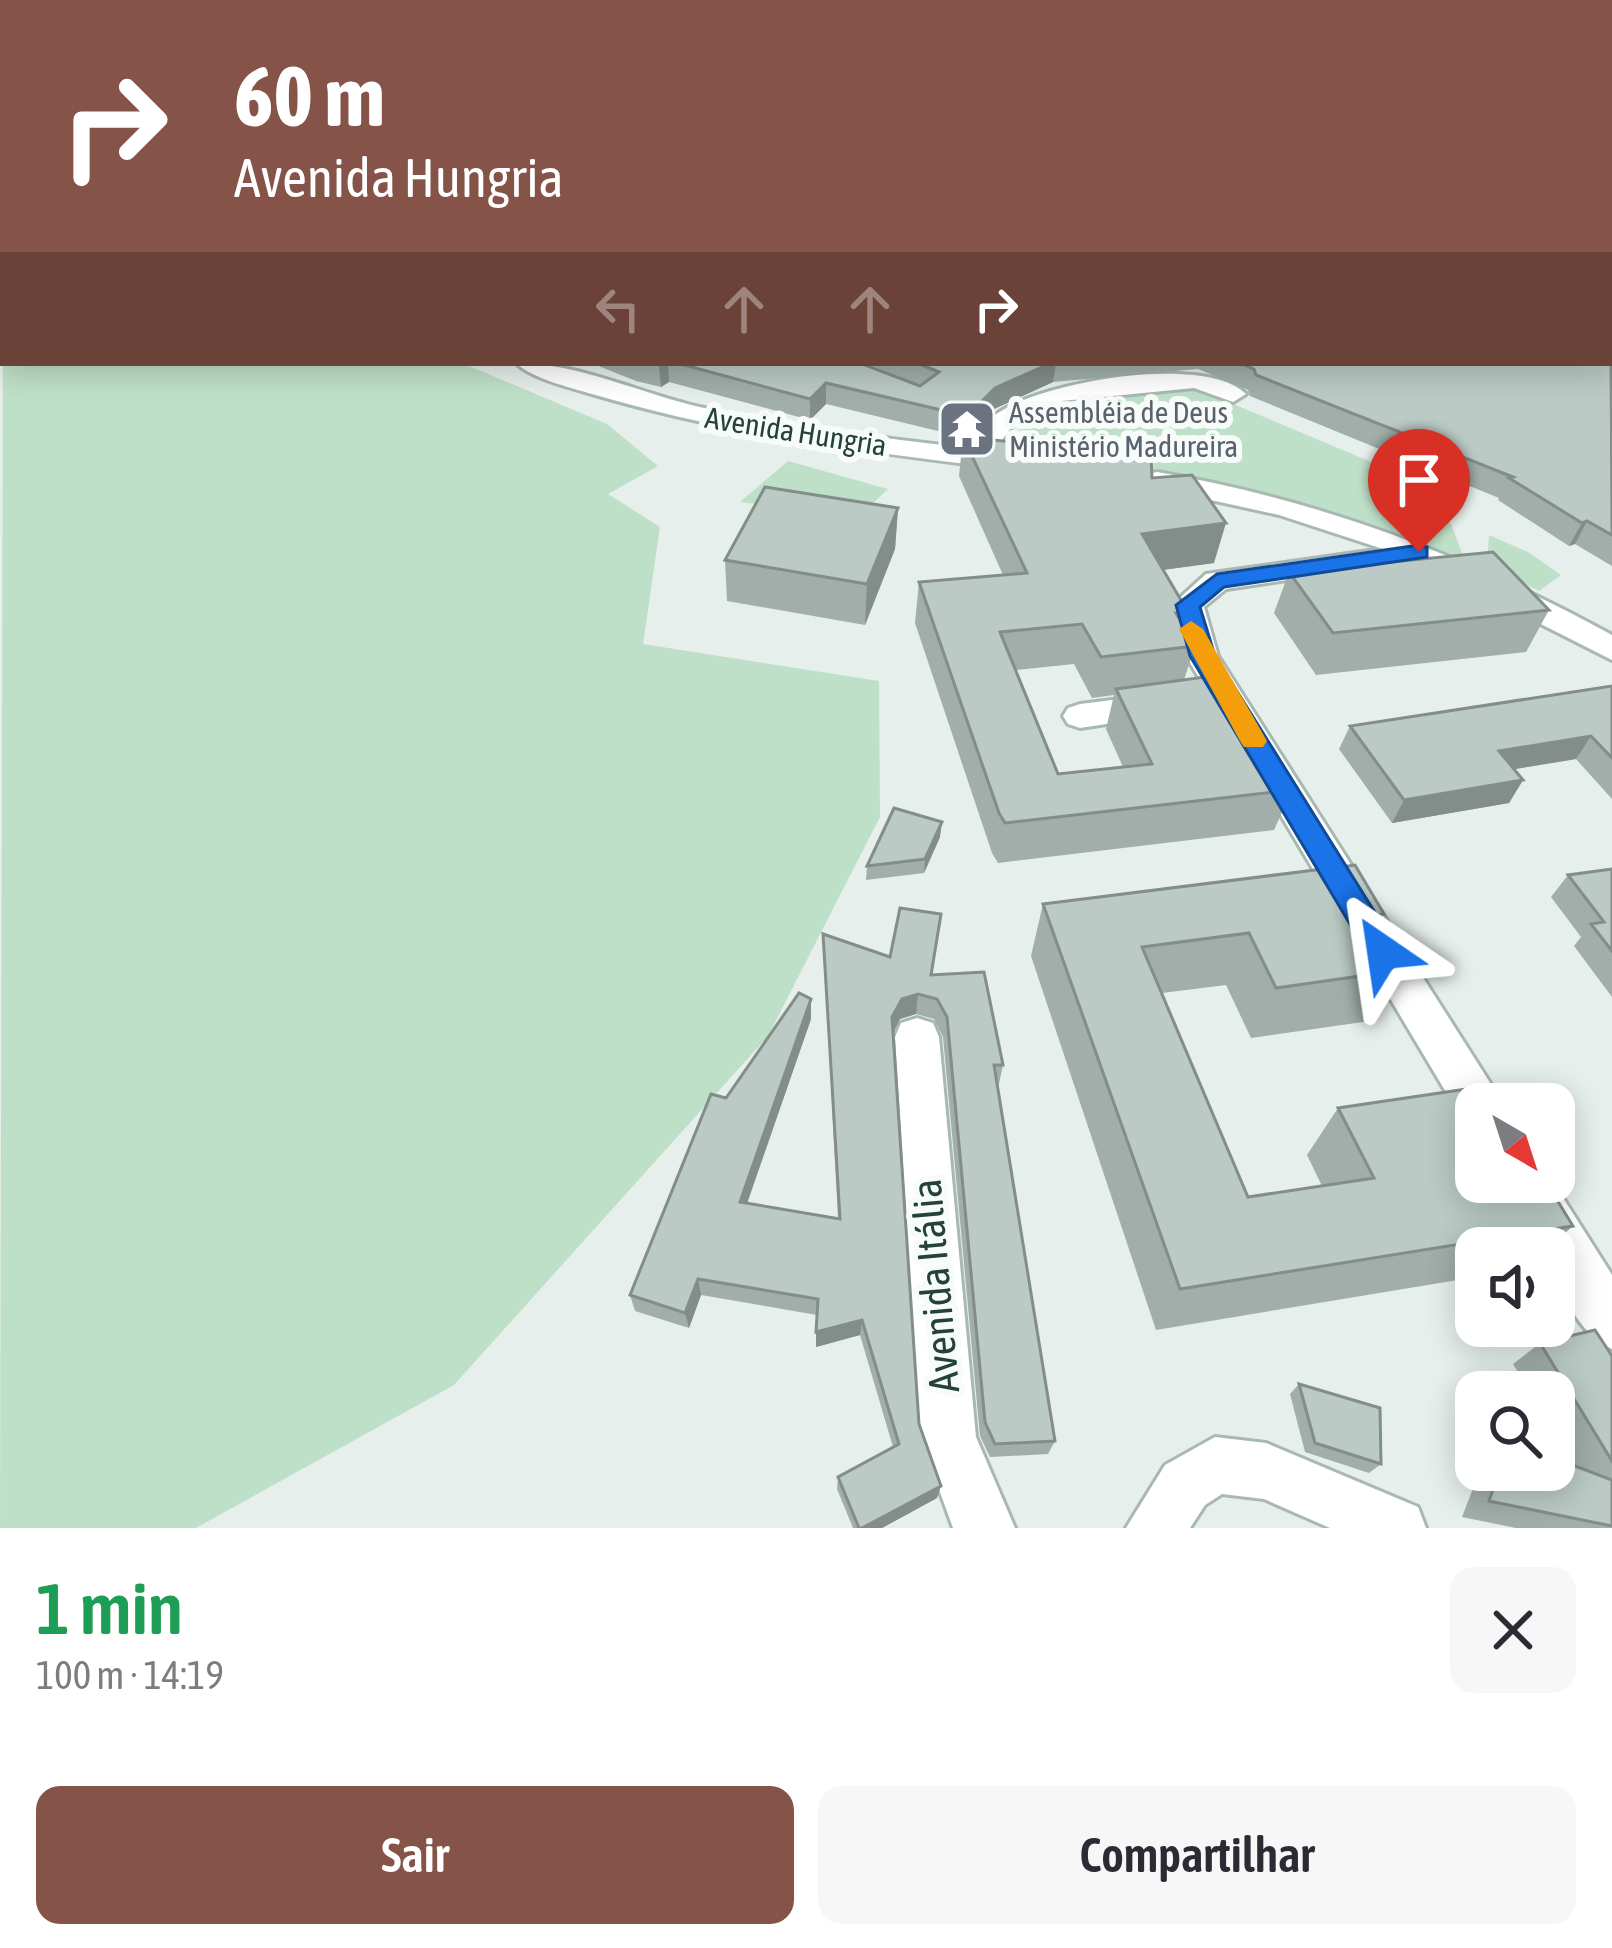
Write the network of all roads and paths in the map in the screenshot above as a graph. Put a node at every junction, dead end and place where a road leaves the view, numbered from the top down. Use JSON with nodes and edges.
{"nodes":[{"id":1,"x":537,"y":366,"type":"edge"},
{"id":2,"x":1234,"y":394,"type":"dead end"},
{"id":3,"x":976,"y":457,"type":"junction"},
{"id":4,"x":1032,"y":463,"type":"edge"},
{"id":5,"x":1129,"y":476,"type":"edge"},
{"id":6,"x":1419,"y":552,"type":"junction"},
{"id":7,"x":1610,"y":645,"type":"edge"},
{"id":8,"x":1227,"y":697,"type":"junction"},
{"id":9,"x":1080,"y":716,"type":"dead end"},
{"id":10,"x":916,"y":1036,"type":"dead end"},
{"id":11,"x":1465,"y":1083,"type":"edge"},
{"id":12,"x":1539,"y":1203,"type":"edge"},
{"id":13,"x":1612,"y":1323,"type":"edge"},
{"id":14,"x":986,"y":1528,"type":"edge"},
{"id":15,"x":1155,"y":1528,"type":"edge"},
{"id":16,"x":1396,"y":1528,"type":"edge"}],
"edges":[{"from":1,"to":3,"type":"street","name":"Avenida Hungria"},
{"from":2,"to":3,"type":"street"},
{"from":3,"to":4,"type":"street","name":"Avenida Hungria"},
{"from":5,"to":6,"type":"street"},
{"from":6,"to":7,"type":"street"},
{"from":6,"to":8,"type":"street"},
{"from":8,"to":9,"type":"street"},
{"from":8,"to":11,"type":"street"},
{"from":10,"to":14,"type":"street","name":"Avenida Itália"},
{"from":12,"to":13,"type":"street"},
{"from":15,"to":16,"type":"street"}]}
